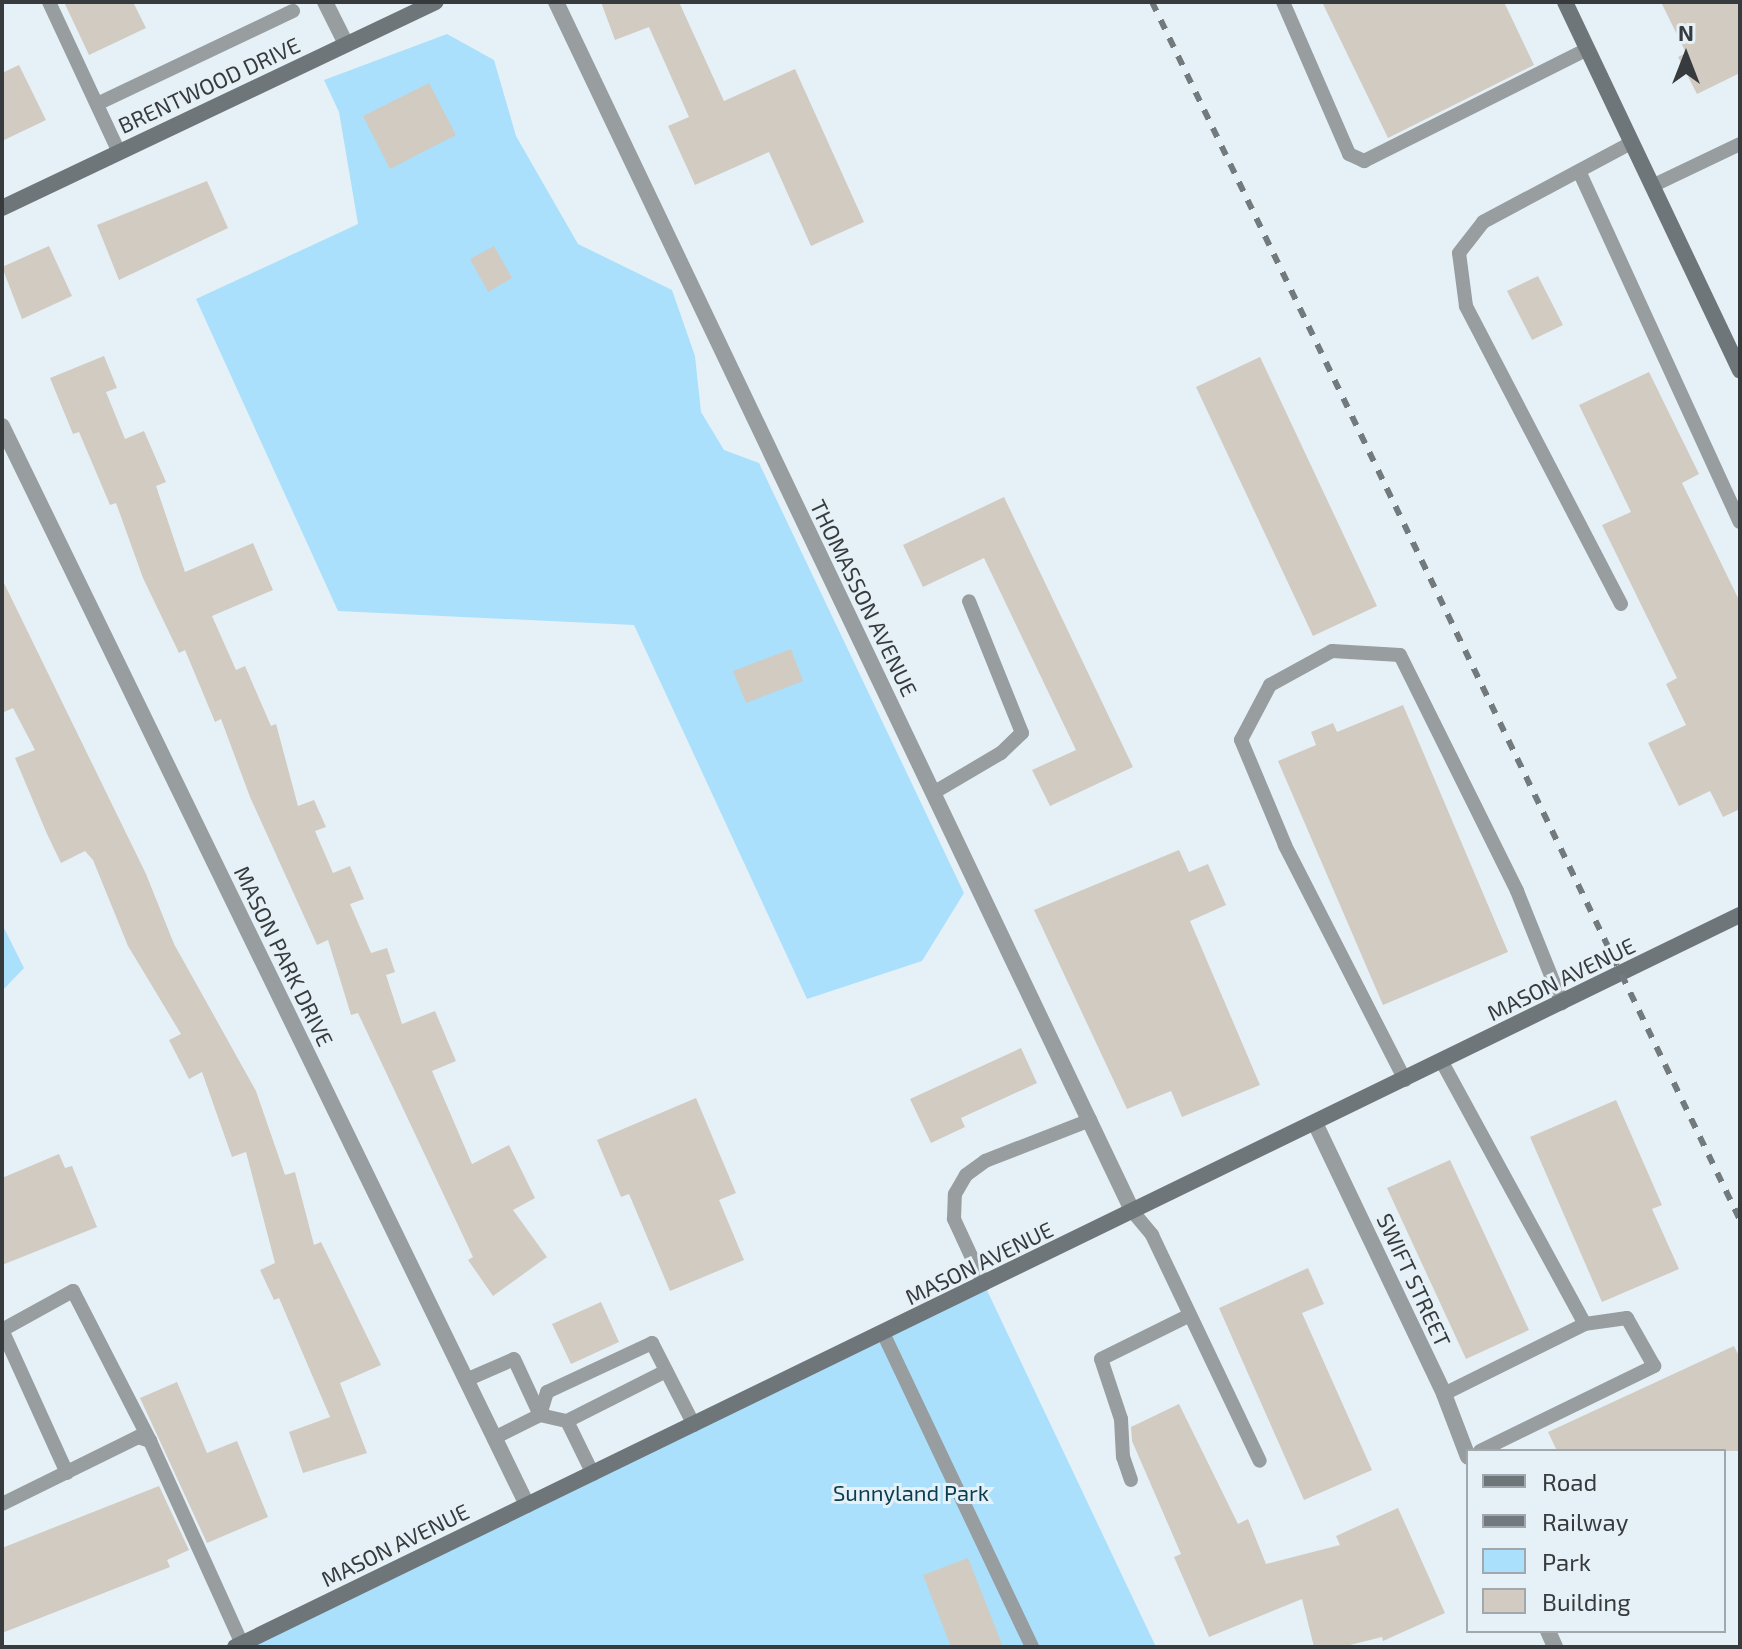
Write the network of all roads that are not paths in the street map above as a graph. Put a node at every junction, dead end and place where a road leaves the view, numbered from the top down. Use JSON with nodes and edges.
{"nodes":[{"id":1,"x":49,"y":2,"type":"edge"},
{"id":2,"x":325,"y":2,"type":"edge"},
{"id":3,"x":436,"y":2,"type":"edge"},
{"id":4,"x":556,"y":2,"type":"edge"},
{"id":5,"x":1283,"y":2,"type":"edge"},
{"id":6,"x":1565,"y":2,"type":"edge"},
{"id":7,"x":293,"y":11,"type":"dead end"},
{"id":8,"x":346,"y":44,"type":"junction"},
{"id":9,"x":1588,"y":49,"type":"junction"},
{"id":10,"x":97,"y":104,"type":"junction"},
{"id":11,"x":1631,"y":143,"type":"junction"},
{"id":12,"x":1740,"y":144,"type":"edge"},
{"id":13,"x":119,"y":152,"type":"junction"},
{"id":14,"x":1579,"y":171,"type":"junction"},
{"id":15,"x":1652,"y":186,"type":"junction"},
{"id":16,"x":2,"y":208,"type":"edge"},
{"id":17,"x":1740,"y":371,"type":"edge"},
{"id":18,"x":2,"y":426,"type":"edge"},
{"id":19,"x":1740,"y":522,"type":"edge"},
{"id":20,"x":969,"y":601,"type":"dead end"},
{"id":21,"x":1621,"y":604,"type":"dead end"},
{"id":22,"x":933,"y":793,"type":"junction"},
{"id":23,"x":1740,"y":915,"type":"edge"},
{"id":24,"x":1562,"y":1003,"type":"junction"},
{"id":25,"x":1442,"y":1062,"type":"junction"},
{"id":26,"x":1405,"y":1080,"type":"junction"},
{"id":27,"x":1090,"y":1120,"type":"junction"},
{"id":28,"x":1315,"y":1123,"type":"junction"},
{"id":29,"x":1133,"y":1212,"type":"junction"},
{"id":30,"x":984,"y":1284,"type":"junction"},
{"id":31,"x":1190,"y":1315,"type":"junction"},
{"id":32,"x":1585,"y":1324,"type":"junction"},
{"id":33,"x":883,"y":1333,"type":"junction"},
{"id":34,"x":666,"y":1371,"type":"junction"},
{"id":35,"x":466,"y":1380,"type":"junction"},
{"id":36,"x":1444,"y":1394,"type":"junction"},
{"id":37,"x":540,"y":1415,"type":"junction"},
{"id":38,"x":567,"y":1421,"type":"junction"},
{"id":39,"x":694,"y":1425,"type":"junction"},
{"id":40,"x":494,"y":1438,"type":"junction"},
{"id":41,"x":150,"y":1441,"type":"junction"},
{"id":42,"x":1484,"y":1449,"type":"edge"},
{"id":43,"x":1466,"y":1452,"type":"edge"},
{"id":44,"x":1260,"y":1461,"type":"dead end"},
{"id":45,"x":67,"y":1473,"type":"junction"},
{"id":46,"x":593,"y":1474,"type":"junction"},
{"id":47,"x":1131,"y":1480,"type":"dead end"},
{"id":48,"x":2,"y":1504,"type":"edge"},
{"id":49,"x":527,"y":1505,"type":"junction"},
{"id":50,"x":240,"y":1646,"type":"edge"},
{"id":51,"x":1032,"y":1647,"type":"edge"}],
"edges":[{"from":1,"to":10,"type":"lane"},
{"from":2,"to":8,"type":"street"},
{"from":3,"to":8,"type":"main road","name":"BRENTWOOD DRIVE"},
{"from":4,"to":22,"type":"street","name":"THOMASSON AVENUE"},
{"from":5,"to":9,"type":"lane"},
{"from":6,"to":9,"type":"main road"},
{"from":7,"to":10,"type":"lane"},
{"from":8,"to":13,"type":"main road","name":"BRENTWOOD DRIVE"},
{"from":9,"to":11,"type":"main road"},
{"from":10,"to":13,"type":"lane"},
{"from":11,"to":14,"type":"lane"},
{"from":11,"to":15,"type":"main road"},
{"from":12,"to":15,"type":"lane"},
{"from":13,"to":16,"type":"main road","name":"BRENTWOOD DRIVE"},
{"from":14,"to":19,"type":"lane"},
{"from":14,"to":21,"type":"lane"},
{"from":15,"to":17,"type":"main road"},
{"from":18,"to":35,"type":"street","name":"MASON PARK DRIVE"},
{"from":20,"to":22,"type":"lane"},
{"from":22,"to":27,"type":"street","name":"THOMASSON AVENUE"},
{"from":23,"to":24,"type":"main road","name":"MASON AVENUE"},
{"from":24,"to":25,"type":"main road","name":"MASON AVENUE"},
{"from":24,"to":26,"type":"lane"},
{"from":25,"to":26,"type":"main road","name":"MASON AVENUE"},
{"from":25,"to":32,"type":"lane"},
{"from":26,"to":28,"type":"main road","name":"MASON AVENUE"},
{"from":27,"to":29,"type":"street","name":"THOMASSON AVENUE"},
{"from":27,"to":30,"type":"lane"},
{"from":28,"to":29,"type":"main road","name":"MASON AVENUE"},
{"from":28,"to":36,"type":"street","name":"SWIFT STREET"},
{"from":29,"to":30,"type":"main road","name":"MASON AVENUE"},
{"from":29,"to":31,"type":"lane"},
{"from":30,"to":33,"type":"main road","name":"MASON AVENUE"},
{"from":31,"to":44,"type":"lane"},
{"from":31,"to":47,"type":"lane"},
{"from":32,"to":36,"type":"lane"},
{"from":32,"to":42,"type":"lane"},
{"from":33,"to":39,"type":"main road","name":"MASON AVENUE"},
{"from":33,"to":51,"type":"lane"},
{"from":34,"to":37,"type":"lane"},
{"from":34,"to":38,"type":"lane"},
{"from":34,"to":39,"type":"lane"},
{"from":35,"to":37,"type":"lane"},
{"from":35,"to":40,"type":"street","name":"MASON PARK DRIVE"},
{"from":36,"to":43,"type":"street","name":"SWIFT STREET"},
{"from":37,"to":38,"type":"lane"},
{"from":37,"to":40,"type":"lane"},
{"from":38,"to":46,"type":"lane"},
{"from":39,"to":46,"type":"main road","name":"MASON AVENUE"},
{"from":40,"to":49,"type":"street","name":"MASON PARK DRIVE"},
{"from":41,"to":45,"type":"lane"},
{"from":41,"to":45,"type":"lane"},
{"from":41,"to":50,"type":"lane"},
{"from":45,"to":48,"type":"lane"},
{"from":46,"to":49,"type":"main road","name":"MASON AVENUE"},
{"from":49,"to":50,"type":"main road","name":"MASON AVENUE"}]}
